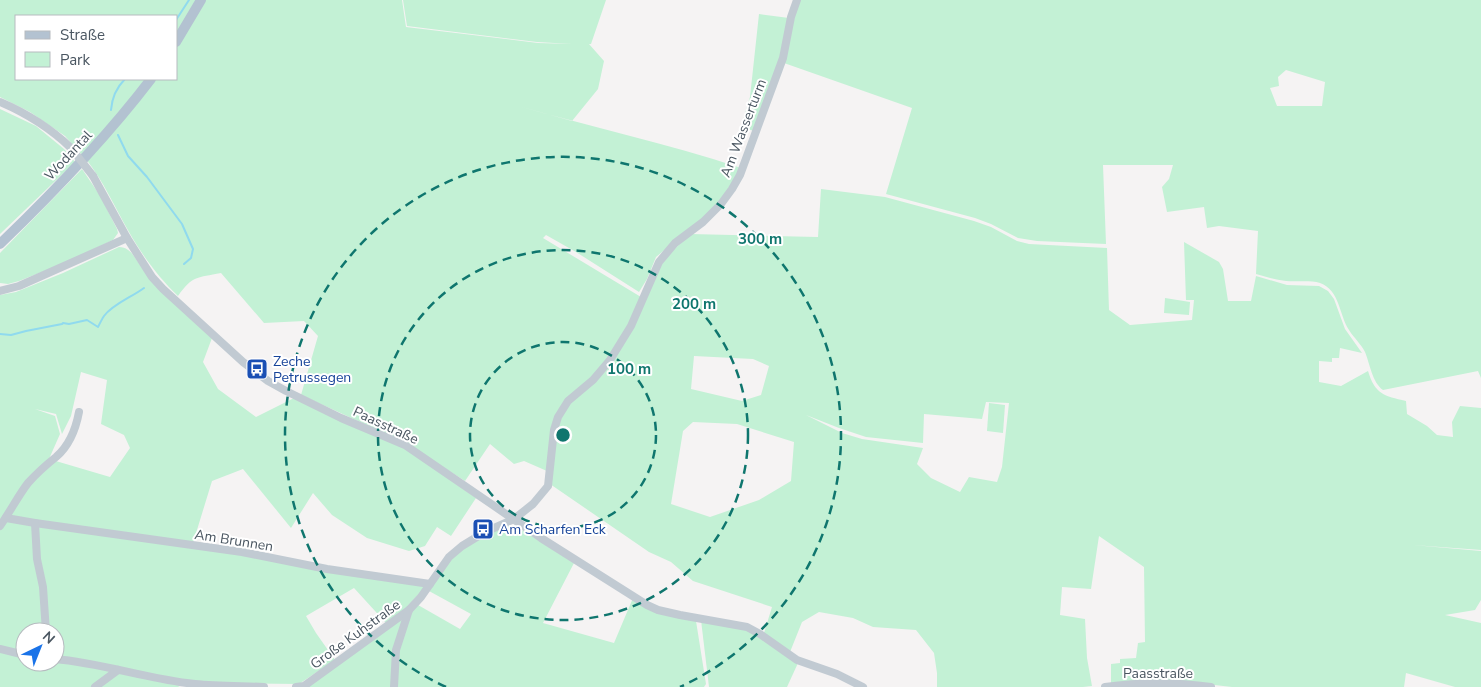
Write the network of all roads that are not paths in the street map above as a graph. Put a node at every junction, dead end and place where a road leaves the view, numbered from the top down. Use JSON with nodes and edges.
{"nodes":[{"id":1,"x":201,"y":0,"type":"edge"},
{"id":2,"x":797,"y":0,"type":"edge"},
{"id":3,"x":178,"y":39,"type":"edge"},
{"id":4,"x":150,"y":80,"type":"edge"},
{"id":5,"x":0,"y":102,"type":"edge"},
{"id":6,"x":127,"y":238,"type":"junction"},
{"id":7,"x":0,"y":244,"type":"edge"},
{"id":8,"x":1,"y":289,"type":"edge"},
{"id":9,"x":78,"y":412,"type":"dead end"},
{"id":10,"x":6,"y":518,"type":"junction"},
{"id":11,"x":514,"y":519,"type":"junction"},
{"id":12,"x":35,"y":523,"type":"junction"},
{"id":13,"x":0,"y":526,"type":"edge"},
{"id":14,"x":430,"y":584,"type":"junction"},
{"id":15,"x":409,"y":610,"type":"junction"},
{"id":16,"x":45,"y":622,"type":"edge"},
{"id":17,"x":0,"y":649,"type":"edge"},
{"id":18,"x":15,"y":653,"type":"edge"},
{"id":19,"x":65,"y":660,"type":"edge"},
{"id":20,"x":118,"y":670,"type":"junction"},
{"id":21,"x":187,"y":685,"type":"edge"},
{"id":22,"x":95,"y":687,"type":"edge"},
{"id":23,"x":264,"y":687,"type":"edge"},
{"id":24,"x":296,"y":687,"type":"edge"},
{"id":25,"x":394,"y":687,"type":"edge"},
{"id":26,"x":862,"y":687,"type":"edge"},
{"id":27,"x":1105,"y":687,"type":"edge"},
{"id":28,"x":1211,"y":687,"type":"edge"}],
"edges":[{"from":1,"to":3,"type":"main road"},
{"from":2,"to":11,"type":"street","name":"Am Wasserturm"},
{"from":4,"to":7,"type":"main road","name":"Wodantal"},
{"from":5,"to":6,"type":"street","name":"Paasstraße","bridge":true},
{"from":6,"to":8,"type":"street"},
{"from":6,"to":11,"type":"street","name":"Paasstraße"},
{"from":9,"to":10,"type":"street"},
{"from":10,"to":12,"type":"street","name":"Am Brunnen"},
{"from":10,"to":13,"type":"street"},
{"from":11,"to":14,"type":"street","name":"Große Kuhstraße"},
{"from":11,"to":26,"type":"street","name":"Paasstraße"},
{"from":12,"to":14,"type":"street","name":"Am Brunnen"},
{"from":12,"to":16,"type":"street"},
{"from":14,"to":15,"type":"street","name":"Große Kuhstraße"},
{"from":15,"to":24,"type":"street","name":"Große Kuhstraße"},
{"from":15,"to":25,"type":"street"},
{"from":17,"to":18,"type":"street"},
{"from":19,"to":20,"type":"street"},
{"from":20,"to":21,"type":"street"},
{"from":20,"to":22,"type":"street"},
{"from":21,"to":23,"type":"street"},
{"from":27,"to":28,"type":"street","name":"Paasstraße"}]}
